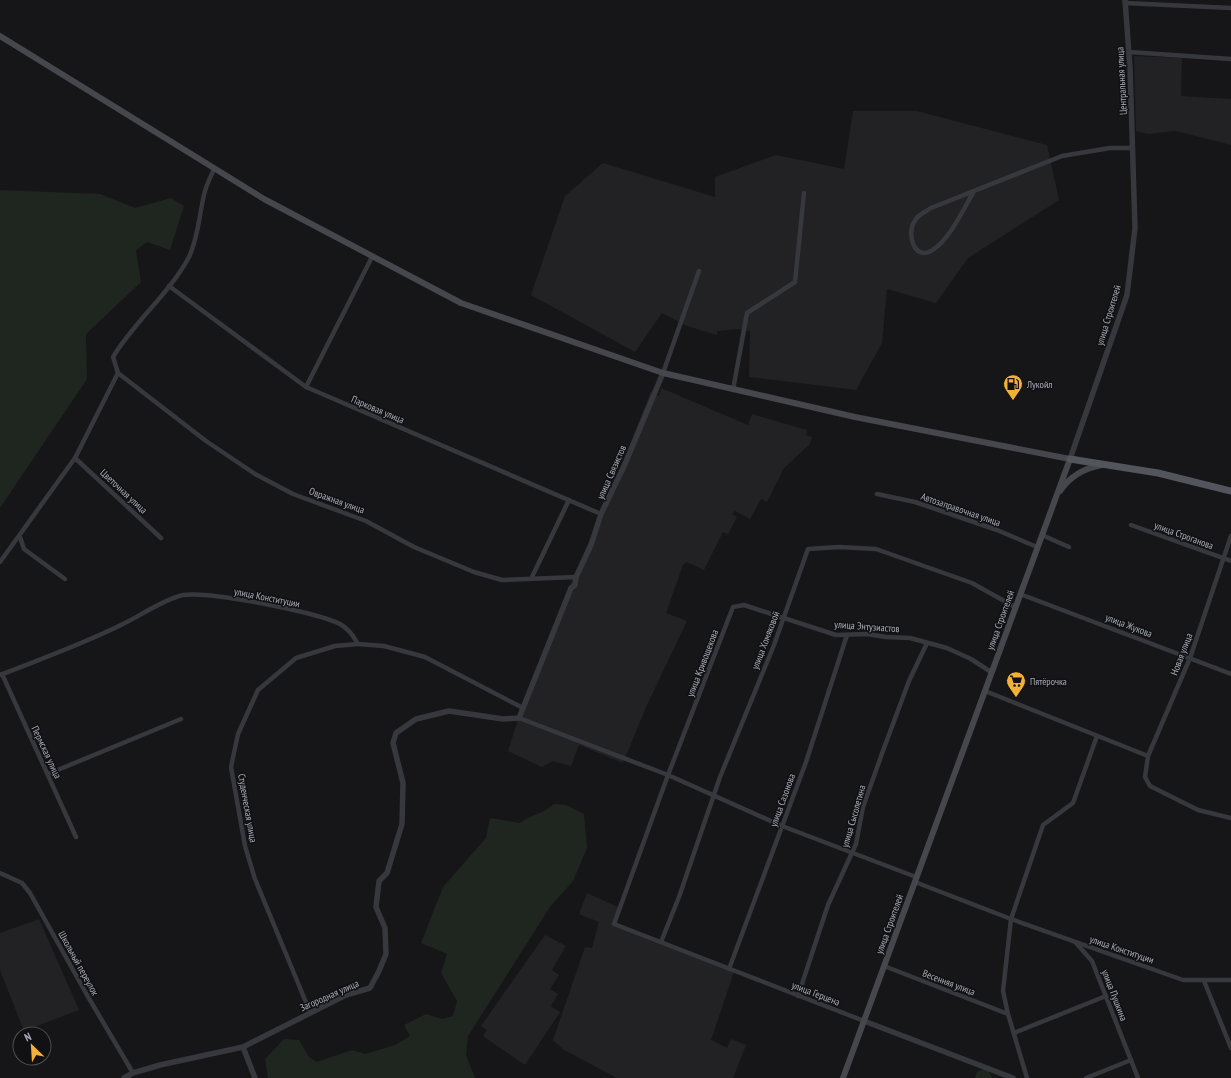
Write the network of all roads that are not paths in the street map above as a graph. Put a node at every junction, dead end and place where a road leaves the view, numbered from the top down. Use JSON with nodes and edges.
{"nodes":[{"id":1,"x":1125,"y":2,"type":"edge"},
{"id":2,"x":1231,"y":8,"type":"edge"},
{"id":3,"x":0,"y":36,"type":"edge"},
{"id":4,"x":1129,"y":52,"type":"junction"},
{"id":5,"x":1231,"y":59,"type":"edge"},
{"id":6,"x":1132,"y":148,"type":"junction"},
{"id":7,"x":1133,"y":160,"type":"joint"},
{"id":8,"x":214,"y":169,"type":"junction"},
{"id":9,"x":804,"y":193,"type":"dead end"},
{"id":10,"x":973,"y":193,"type":"junction"},
{"id":11,"x":372,"y":257,"type":"junction"},
{"id":12,"x":699,"y":271,"type":"dead end"},
{"id":13,"x":169,"y":286,"type":"junction"},
{"id":14,"x":118,"y":373,"type":"junction"},
{"id":15,"x":663,"y":373,"type":"junction"},
{"id":16,"x":306,"y":388,"type":"junction"},
{"id":17,"x":733,"y":390,"type":"junction"},
{"id":18,"x":75,"y":458,"type":"junction"},
{"id":19,"x":1070,"y":459,"type":"junction"},
{"id":20,"x":1104,"y":465,"type":"junction"},
{"id":21,"x":1231,"y":491,"type":"edge"},
{"id":22,"x":878,"y":494,"type":"dead end"},
{"id":23,"x":1055,"y":499,"type":"junction"},
{"id":24,"x":569,"y":500,"type":"junction"},
{"id":25,"x":601,"y":514,"type":"junction"},
{"id":26,"x":1131,"y":525,"type":"dead end"},
{"id":27,"x":1042,"y":535,"type":"junction"},
{"id":28,"x":1231,"y":536,"type":"edge"},
{"id":29,"x":20,"y":537,"type":"junction"},
{"id":30,"x":161,"y":538,"type":"dead end"},
{"id":31,"x":1037,"y":547,"type":"junction"},
{"id":32,"x":1069,"y":547,"type":"dead end"},
{"id":33,"x":1224,"y":558,"type":"junction"},
{"id":34,"x":1231,"y":561,"type":"edge"},
{"id":35,"x":0,"y":562,"type":"edge"},
{"id":36,"x":576,"y":577,"type":"junction"},
{"id":37,"x":65,"y":579,"type":"dead end"},
{"id":38,"x":531,"y":579,"type":"junction"},
{"id":39,"x":1020,"y":594,"type":"junction"},
{"id":40,"x":1015,"y":607,"type":"junction"},
{"id":41,"x":783,"y":619,"type":"junction"},
{"id":42,"x":847,"y":635,"type":"junction"},
{"id":43,"x":928,"y":643,"type":"junction"},
{"id":44,"x":358,"y":644,"type":"junction"},
{"id":45,"x":1190,"y":658,"type":"junction"},
{"id":46,"x":991,"y":672,"type":"junction"},
{"id":47,"x":1231,"y":674,"type":"edge"},
{"id":48,"x":1,"y":675,"type":"edge"},
{"id":49,"x":984,"y":691,"type":"junction"},
{"id":50,"x":523,"y":708,"type":"junction"},
{"id":51,"x":519,"y":718,"type":"junction"},
{"id":52,"x":181,"y":719,"type":"dead end"},
{"id":53,"x":1097,"y":736,"type":"junction"},
{"id":54,"x":1148,"y":756,"type":"junction"},
{"id":55,"x":48,"y":774,"type":"junction"},
{"id":56,"x":668,"y":775,"type":"junction"},
{"id":57,"x":714,"y":796,"type":"junction"},
{"id":58,"x":1231,"y":818,"type":"edge"},
{"id":59,"x":782,"y":826,"type":"junction"},
{"id":60,"x":76,"y":837,"type":"dead end"},
{"id":61,"x":852,"y":852,"type":"junction"},
{"id":62,"x":0,"y":873,"type":"edge"},
{"id":63,"x":916,"y":880,"type":"junction"},
{"id":64,"x":1011,"y":919,"type":"junction"},
{"id":65,"x":661,"y":942,"type":"junction"},
{"id":66,"x":1075,"y":942,"type":"junction"},
{"id":67,"x":884,"y":966,"type":"junction"},
{"id":68,"x":729,"y":969,"type":"junction"},
{"id":69,"x":1231,"y":980,"type":"edge"},
{"id":70,"x":1204,"y":981,"type":"junction"},
{"id":71,"x":798,"y":996,"type":"junction"},
{"id":72,"x":1106,"y":996,"type":"junction"},
{"id":73,"x":310,"y":1012,"type":"junction"},
{"id":74,"x":1008,"y":1014,"type":"junction"},
{"id":75,"x":864,"y":1021,"type":"junction"},
{"id":76,"x":1014,"y":1033,"type":"junction"},
{"id":77,"x":243,"y":1047,"type":"junction"},
{"id":78,"x":1231,"y":1048,"type":"edge"},
{"id":79,"x":1131,"y":1060,"type":"junction"},
{"id":80,"x":133,"y":1073,"type":"junction"},
{"id":81,"x":124,"y":1078,"type":"edge"},
{"id":82,"x":256,"y":1078,"type":"edge"},
{"id":83,"x":843,"y":1078,"type":"edge"},
{"id":84,"x":1013,"y":1078,"type":"edge"},
{"id":85,"x":1027,"y":1078,"type":"edge"},
{"id":86,"x":1086,"y":1078,"type":"edge"},
{"id":87,"x":1138,"y":1078,"type":"edge"}],
"edges":[{"from":1,"to":2,"type":"street"},
{"from":1,"to":4,"type":"street","name":"Центральная улица"},
{"from":3,"to":8,"type":"main road"},
{"from":4,"to":5,"type":"street"},
{"from":4,"to":6,"type":"street","name":"Центральная улица"},
{"from":6,"to":7,"type":"street","name":"Центральная улица"},
{"from":6,"to":10,"type":"street"},
{"from":7,"to":19,"type":"street","name":"улица Строителей"},
{"from":8,"to":11,"type":"main road"},
{"from":8,"to":13,"type":"street"},
{"from":9,"to":17,"type":"street"},
{"from":10,"to":10,"type":"street"},
{"from":11,"to":15,"type":"main road"},
{"from":11,"to":16,"type":"street"},
{"from":12,"to":15,"type":"street"},
{"from":13,"to":14,"type":"street"},
{"from":13,"to":16,"type":"street","name":"Парковая улица"},
{"from":14,"to":18,"type":"street"},
{"from":14,"to":38,"type":"street","name":"Овражная улица"},
{"from":15,"to":17,"type":"main road"},
{"from":15,"to":25,"type":"street","name":"улица Связистов"},
{"from":16,"to":24,"type":"street","name":"Парковая улица"},
{"from":17,"to":19,"type":"main road"},
{"from":18,"to":29,"type":"street"},
{"from":18,"to":30,"type":"street","name":"Цветочная улица"},
{"from":19,"to":20,"type":"main road"},
{"from":19,"to":23,"type":"main road","name":"улица Строителей"},
{"from":20,"to":21,"type":"main road"},
{"from":20,"to":23,"type":"main road"},
{"from":22,"to":31,"type":"street","name":"Автозаправочная улица"},
{"from":23,"to":27,"type":"main road","name":"улица Строителей"},
{"from":24,"to":25,"type":"street","name":"Парковая улица"},
{"from":24,"to":38,"type":"street"},
{"from":25,"to":36,"type":"street","name":"улица Связистов"},
{"from":26,"to":33,"type":"street","name":"улица Строганова"},
{"from":27,"to":31,"type":"main road","name":"улица Строителей"},
{"from":27,"to":32,"type":"street"},
{"from":28,"to":33,"type":"street","name":"Новая улица"},
{"from":29,"to":35,"type":"street"},
{"from":29,"to":37,"type":"street"},
{"from":31,"to":39,"type":"main road","name":"улица Строителей"},
{"from":33,"to":34,"type":"street","name":"улица Строганова"},
{"from":33,"to":45,"type":"street","name":"Новая улица"},
{"from":36,"to":38,"type":"street","name":"Овражная улица"},
{"from":36,"to":50,"type":"street","name":"улица Связистов"},
{"from":39,"to":40,"type":"main road","name":"улица Строителей"},
{"from":39,"to":45,"type":"street","name":"улица Жукова"},
{"from":40,"to":41,"type":"street","name":"улица Хомяковой"},
{"from":40,"to":46,"type":"main road","name":"улица Строителей"},
{"from":41,"to":42,"type":"street","name":"улица Энтузиастов"},
{"from":41,"to":56,"type":"street","name":"улица Кривощекова"},
{"from":41,"to":57,"type":"street","name":"улица Хомяковой"},
{"from":42,"to":43,"type":"street","name":"улица Энтузиастов"},
{"from":42,"to":59,"type":"street","name":"улица Сазонова"},
{"from":43,"to":46,"type":"street","name":"улица Энтузиастов"},
{"from":43,"to":61,"type":"street","name":"улица Сысолетина"},
{"from":44,"to":48,"type":"street","name":"улица Конституции"},
{"from":44,"to":50,"type":"street"},
{"from":44,"to":73,"type":"street","name":"Студенческая улица"},
{"from":45,"to":47,"type":"street","name":"улица Жукова"},
{"from":45,"to":54,"type":"street","name":"Новая улица"},
{"from":46,"to":49,"type":"main road","name":"улица Строителей"},
{"from":48,"to":55,"type":"street","name":"Пермская улица"},
{"from":49,"to":53,"type":"street"},
{"from":49,"to":63,"type":"main road","name":"улица Строителей"},
{"from":50,"to":51,"type":"street","name":"улица Связистов"},
{"from":51,"to":56,"type":"street","name":"улица Конституции"},
{"from":51,"to":73,"type":"street","name":"Загородная улица"},
{"from":52,"to":55,"type":"street"},
{"from":53,"to":54,"type":"street"},
{"from":53,"to":64,"type":"street"},
{"from":54,"to":58,"type":"street","name":"Новая улица"},
{"from":55,"to":60,"type":"street","name":"Пермская улица"},
{"from":56,"to":57,"type":"street","name":"улица Конституции"},
{"from":56,"to":65,"type":"street","name":"улица Герцена"},
{"from":57,"to":59,"type":"street","name":"улица Конституции"},
{"from":57,"to":65,"type":"street","name":"улица Хомяковой"},
{"from":59,"to":61,"type":"street","name":"улица Конституции"},
{"from":59,"to":68,"type":"street","name":"улица Сазонова"},
{"from":61,"to":63,"type":"street","name":"улица Конституции"},
{"from":61,"to":71,"type":"street","name":"улица Сысолетина"},
{"from":62,"to":80,"type":"street","name":"Школьный переулок"},
{"from":63,"to":64,"type":"street","name":"улица Конституции"},
{"from":63,"to":67,"type":"main road","name":"улица Строителей"},
{"from":64,"to":66,"type":"street","name":"улица Конституции"},
{"from":64,"to":74,"type":"street"},
{"from":65,"to":68,"type":"street","name":"улица Герцена"},
{"from":66,"to":70,"type":"street","name":"улица Конституции"},
{"from":66,"to":72,"type":"street","name":"улица Пушкина"},
{"from":67,"to":74,"type":"street","name":"Весенняя улица"},
{"from":67,"to":75,"type":"main road","name":"улица Строителей"},
{"from":68,"to":71,"type":"street","name":"улица Герцена"},
{"from":69,"to":70,"type":"street","name":"улица Конституции"},
{"from":70,"to":78,"type":"street"},
{"from":71,"to":75,"type":"street","name":"улица Герцена"},
{"from":72,"to":76,"type":"street"},
{"from":72,"to":79,"type":"street","name":"улица Пушкина"},
{"from":73,"to":77,"type":"street","name":"Загородная улица"},
{"from":74,"to":76,"type":"street"},
{"from":75,"to":83,"type":"main road","name":"улица Строителей"},
{"from":75,"to":84,"type":"street","name":"улица Герцена"},
{"from":76,"to":85,"type":"street"},
{"from":77,"to":80,"type":"street","name":"Загородная улица"},
{"from":77,"to":82,"type":"street"},
{"from":79,"to":86,"type":"street"},
{"from":79,"to":87,"type":"street","name":"улица Пушкина"},
{"from":80,"to":81,"type":"street","name":"Загородная улица"}]}
